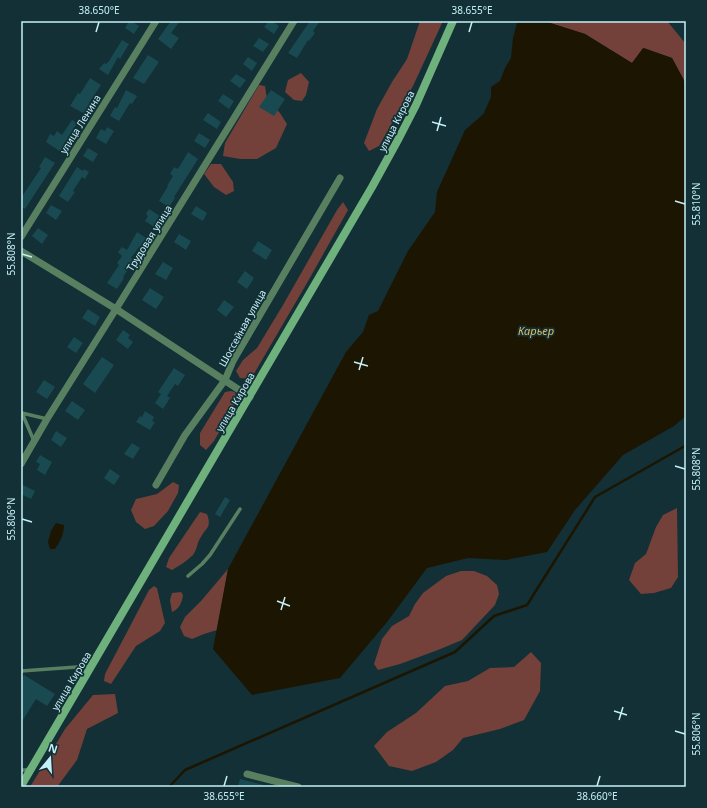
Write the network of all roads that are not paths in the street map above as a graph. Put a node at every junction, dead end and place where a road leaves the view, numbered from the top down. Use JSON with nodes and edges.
{"nodes":[{"id":1,"x":156,"y":21,"type":"edge"},
{"id":2,"x":294,"y":21,"type":"edge"},
{"id":3,"x":453,"y":21,"type":"edge"},
{"id":4,"x":340,"y":178,"type":"dead end"},
{"id":5,"x":21,"y":237,"type":"edge"},
{"id":6,"x":21,"y":251,"type":"edge"},
{"id":7,"x":116,"y":309,"type":"junction"},
{"id":8,"x":224,"y":380,"type":"junction"},
{"id":9,"x":250,"y":397,"type":"junction"},
{"id":10,"x":22,"y":413,"type":"edge"},
{"id":11,"x":47,"y":419,"type":"junction"},
{"id":12,"x":34,"y":441,"type":"junction"},
{"id":13,"x":21,"y":464,"type":"edge"},
{"id":14,"x":156,"y":484,"type":"dead end"},
{"id":15,"x":240,"y":509,"type":"dead end"},
{"id":16,"x":188,"y":576,"type":"dead end"},
{"id":17,"x":92,"y":666,"type":"junction"},
{"id":18,"x":21,"y":671,"type":"edge"},
{"id":19,"x":32,"y":768,"type":"junction"},
{"id":20,"x":21,"y":770,"type":"edge"},
{"id":21,"x":247,"y":774,"type":"dead end"},
{"id":22,"x":21,"y":786,"type":"edge"},
{"id":23,"x":288,"y":786,"type":"edge"},
{"id":24,"x":298,"y":787,"type":"edge"}],
"edges":[{"from":1,"to":5,"type":"street","name":"улица Ленина"},
{"from":2,"to":7,"type":"street","name":"Трудовая улица"},
{"from":3,"to":9,"type":"main road","name":"улица Кирова"},
{"from":4,"to":8,"type":"street","name":"Шоссейная улица"},
{"from":6,"to":7,"type":"street"},
{"from":7,"to":8,"type":"street"},
{"from":7,"to":11,"type":"street","name":"Трудовая улица"},
{"from":8,"to":9,"type":"street"},
{"from":8,"to":14,"type":"street","name":"Шоссейная улица"},
{"from":9,"to":17,"type":"main road","name":"улица Кирова"},
{"from":10,"to":11,"type":"lane"},
{"from":10,"to":12,"type":"lane"},
{"from":11,"to":12,"type":"street","name":"Трудовая улица"},
{"from":12,"to":13,"type":"street","name":"Трудовая улица"},
{"from":15,"to":16,"type":"lane"},
{"from":17,"to":18,"type":"lane"},
{"from":17,"to":19,"type":"main road","name":"улица Кирова"},
{"from":19,"to":20,"type":"lane"},
{"from":19,"to":22,"type":"main road","name":"улица Кирова"},
{"from":21,"to":23,"type":"street"},
{"from":23,"to":24,"type":"street"}]}
